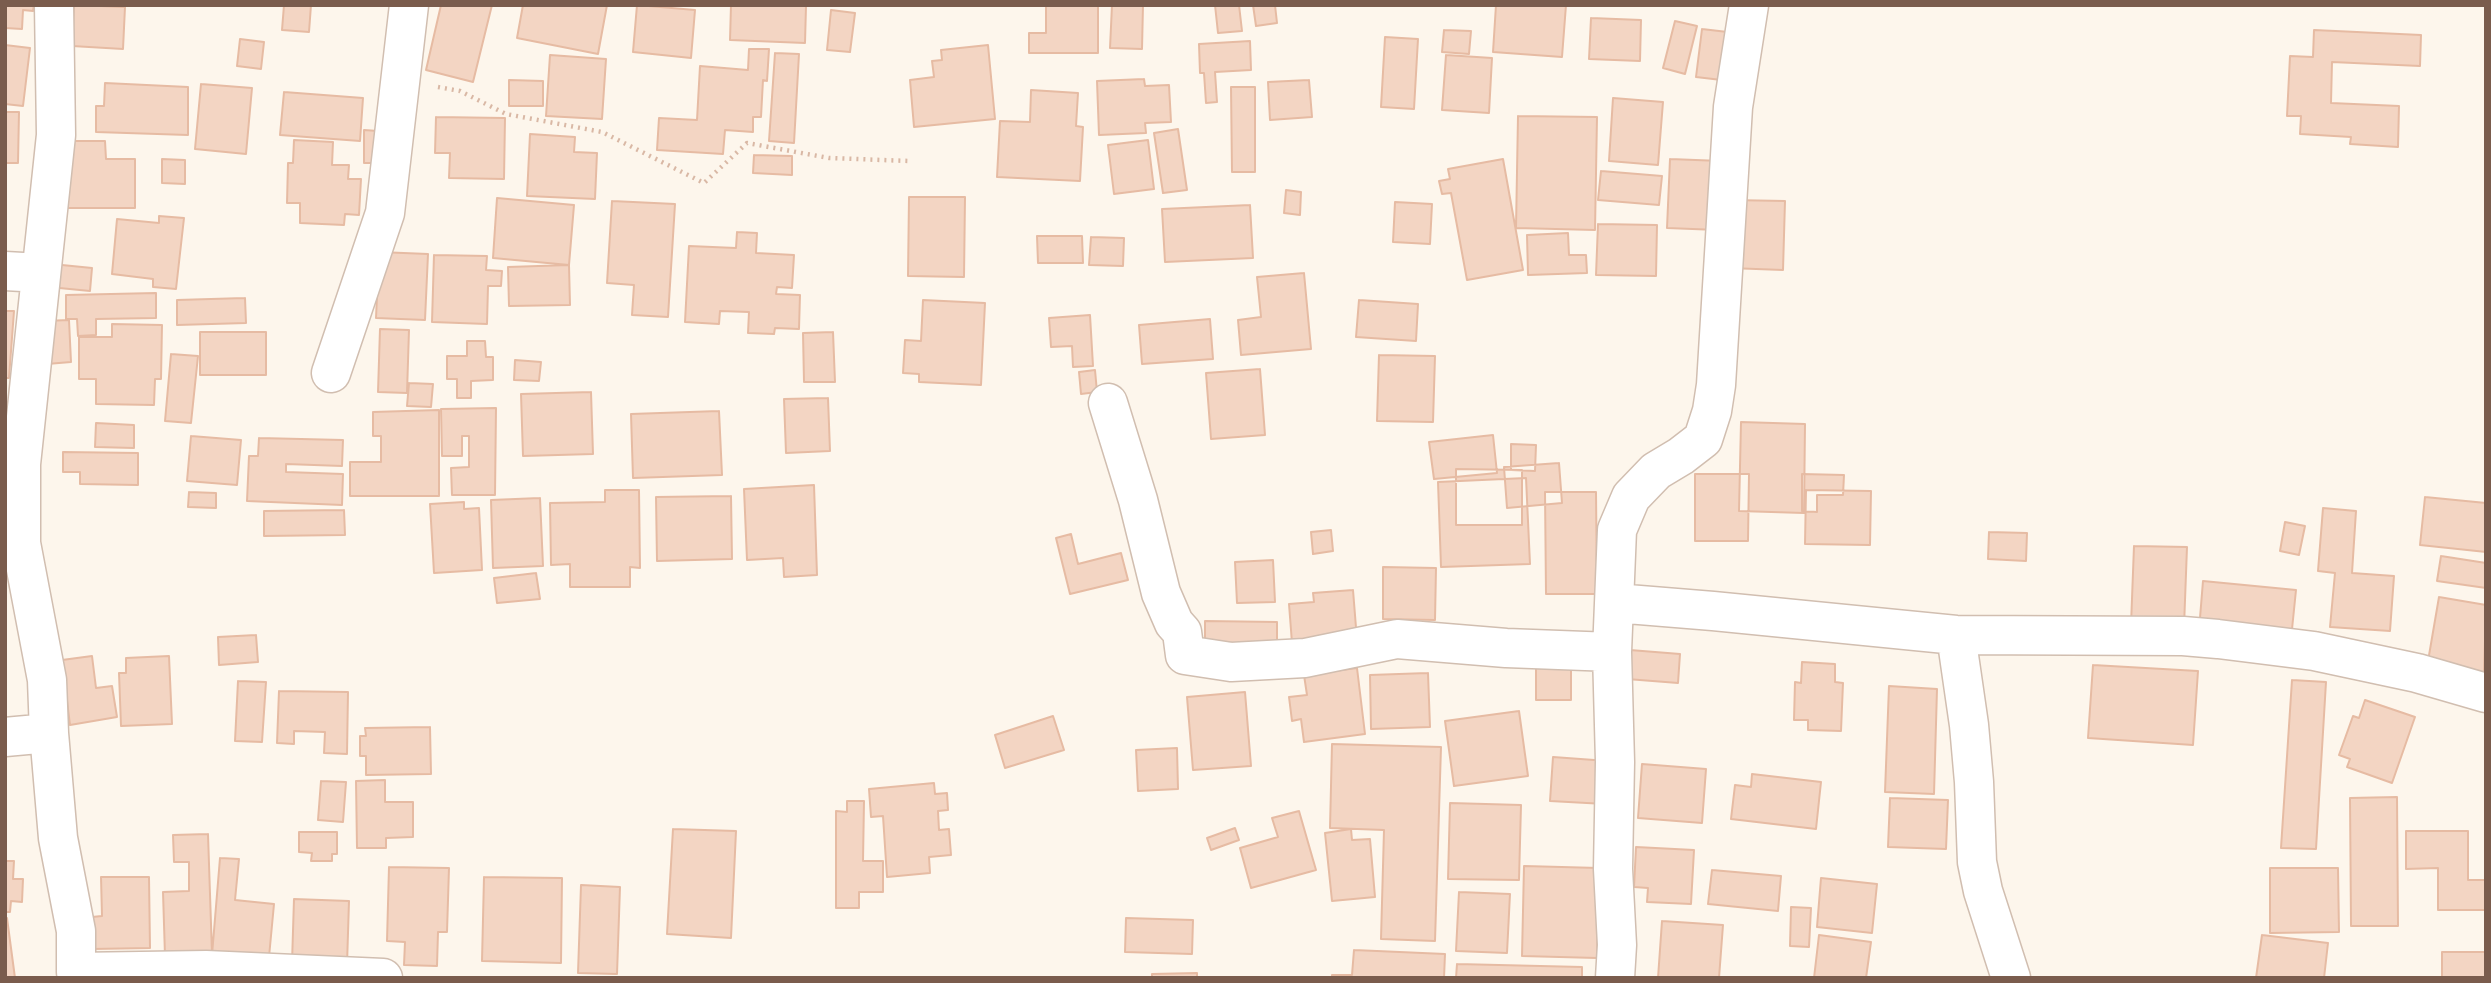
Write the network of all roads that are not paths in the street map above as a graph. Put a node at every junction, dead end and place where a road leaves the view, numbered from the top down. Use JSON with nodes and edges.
{"nodes":[{"id":1,"x":54,"y":5,"type":"edge"},
{"id":2,"x":409,"y":5,"type":"edge"},
{"id":3,"x":1749,"y":5,"type":"edge"},
{"id":4,"x":23,"y":272,"type":"edge"},
{"id":5,"x":331,"y":373,"type":"dead end"},
{"id":6,"x":1108,"y":403,"type":"dead end"},
{"id":7,"x":1615,"y":603,"type":"junction"},
{"id":8,"x":1956,"y":635,"type":"junction"},
{"id":9,"x":1612,"y":652,"type":"junction"},
{"id":10,"x":2486,"y":693,"type":"edge"},
{"id":11,"x":49,"y":733,"type":"junction"},
{"id":12,"x":5,"y":737,"type":"edge"},
{"id":13,"x":77,"y":975,"type":"edge"},
{"id":14,"x":383,"y":978,"type":"edge"},
{"id":15,"x":1615,"y":978,"type":"edge"},
{"id":16,"x":2011,"y":978,"type":"edge"}],
"edges":[{"from":1,"to":4,"type":"street"},
{"from":2,"to":5,"type":"street"},
{"from":3,"to":7,"type":"street"},
{"from":4,"to":11,"type":"street"},
{"from":6,"to":9,"type":"street"},
{"from":7,"to":8,"type":"street"},
{"from":7,"to":9,"type":"street"},
{"from":8,"to":10,"type":"street"},
{"from":8,"to":16,"type":"street"},
{"from":9,"to":15,"type":"street"},
{"from":11,"to":12,"type":"street"},
{"from":11,"to":13,"type":"street"},
{"from":13,"to":14,"type":"street"}]}
